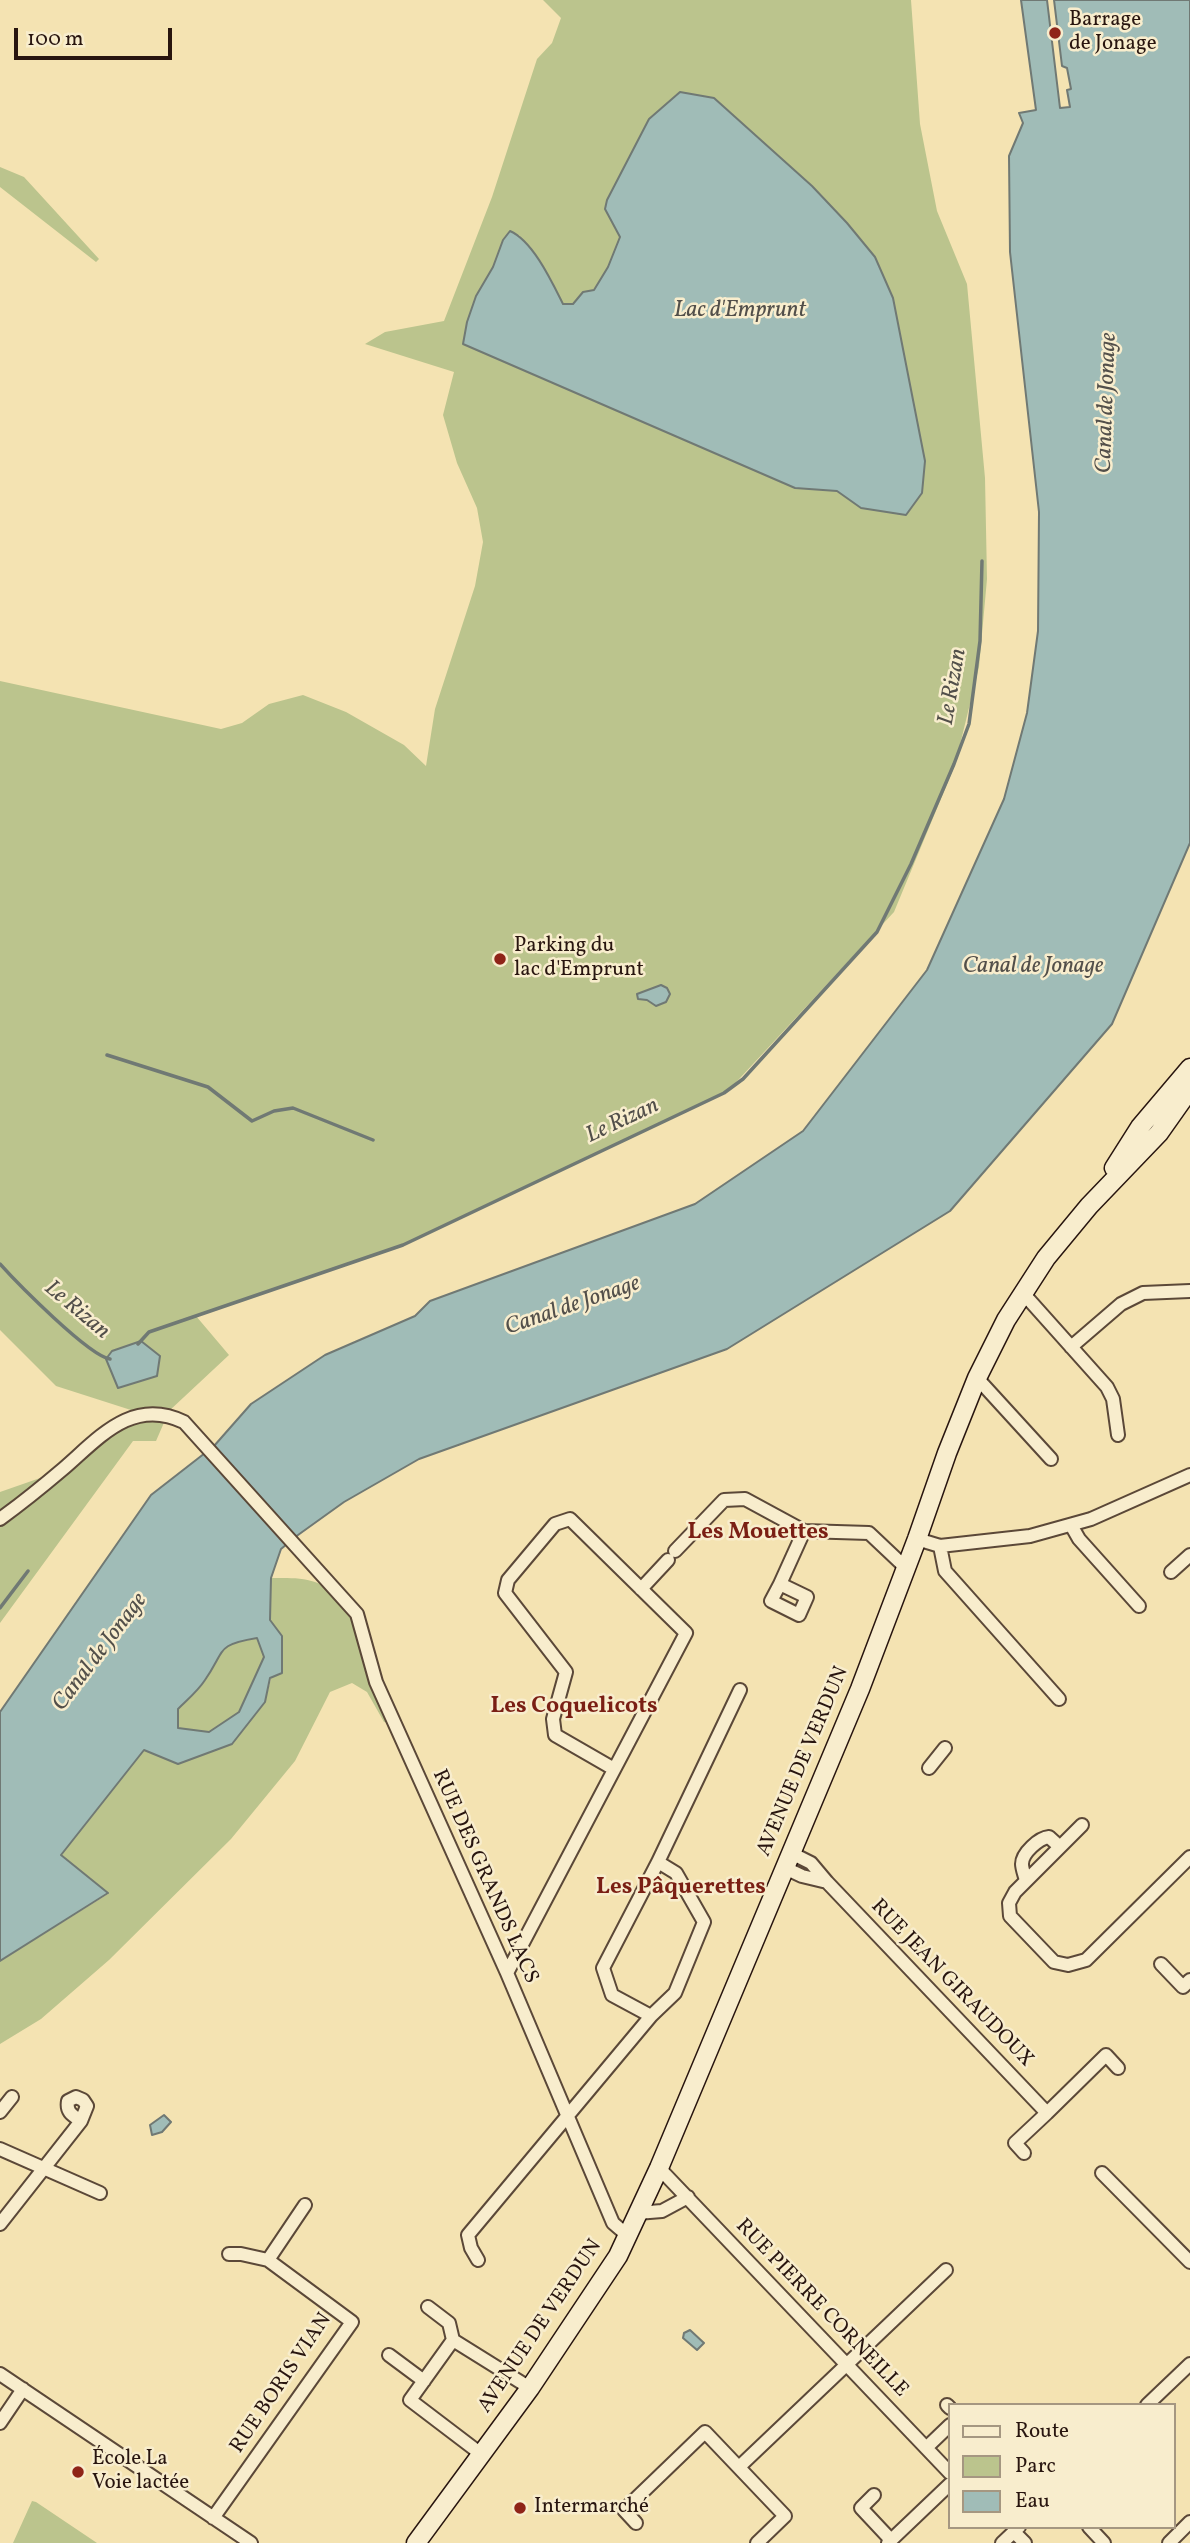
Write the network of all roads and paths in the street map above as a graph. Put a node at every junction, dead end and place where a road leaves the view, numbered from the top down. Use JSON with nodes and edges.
{"nodes":[{"id":1,"x":1190,"y":1068,"type":"edge"},
{"id":2,"x":1190,"y":1089,"type":"edge"},
{"id":3,"x":1088,"y":1206,"type":"junction"},
{"id":4,"x":1190,"y":1291,"type":"edge"},
{"id":5,"x":1023,"y":1293,"type":"junction"},
{"id":6,"x":1071,"y":1347,"type":"junction"},
{"id":7,"x":977,"y":1378,"type":"junction"},
{"id":8,"x":1118,"y":1435,"type":"dead end"},
{"id":9,"x":1051,"y":1459,"type":"dead end"},
{"id":10,"x":1190,"y":1475,"type":"edge"},
{"id":11,"x":0,"y":1519,"type":"edge"},
{"id":12,"x":1071,"y":1525,"type":"junction"},
{"id":13,"x":804,"y":1531,"type":"junction"},
{"id":14,"x":917,"y":1539,"type":"junction"},
{"id":15,"x":940,"y":1546,"type":"junction"},
{"id":16,"x":1190,"y":1555,"type":"edge"},
{"id":17,"x":905,"y":1567,"type":"junction"},
{"id":18,"x":1171,"y":1572,"type":"dead end"},
{"id":19,"x":780,"y":1584,"type":"dead end"},
{"id":20,"x":641,"y":1589,"type":"junction"},
{"id":21,"x":1139,"y":1606,"type":"dead end"},
{"id":22,"x":740,"y":1690,"type":"dead end"},
{"id":23,"x":1059,"y":1699,"type":"dead end"},
{"id":24,"x":945,"y":1748,"type":"dead end"},
{"id":25,"x":929,"y":1768,"type":"dead end"},
{"id":26,"x":614,"y":1769,"type":"junction"},
{"id":27,"x":1082,"y":1825,"type":"dead end"},
{"id":28,"x":1060,"y":1847,"type":"junction"},
{"id":29,"x":1190,"y":1857,"type":"edge"},
{"id":30,"x":788,"y":1860,"type":"junction"},
{"id":31,"x":658,"y":1862,"type":"junction"},
{"id":32,"x":1026,"y":1881,"type":"junction"},
{"id":33,"x":1161,"y":1964,"type":"dead end"},
{"id":34,"x":507,"y":1973,"type":"junction"},
{"id":35,"x":1190,"y":1980,"type":"edge"},
{"id":36,"x":651,"y":2016,"type":"junction"},
{"id":37,"x":1118,"y":2068,"type":"dead end"},
{"id":38,"x":12,"y":2097,"type":"dead end"},
{"id":39,"x":0,"y":2112,"type":"edge"},
{"id":40,"x":1047,"y":2113,"type":"junction"},
{"id":41,"x":566,"y":2117,"type":"junction"},
{"id":42,"x":81,"y":2120,"type":"dead end"},
{"id":43,"x":0,"y":2149,"type":"edge"},
{"id":44,"x":1024,"y":2152,"type":"dead end"},
{"id":45,"x":44,"y":2167,"type":"junction"},
{"id":46,"x":659,"y":2168,"type":"junction"},
{"id":47,"x":1102,"y":2173,"type":"dead end"},
{"id":48,"x":100,"y":2193,"type":"dead end"},
{"id":49,"x":688,"y":2197,"type":"junction"},
{"id":50,"x":305,"y":2205,"type":"dead end"},
{"id":51,"x":637,"y":2213,"type":"junction"},
{"id":52,"x":0,"y":2224,"type":"edge"},
{"id":53,"x":627,"y":2235,"type":"junction"},
{"id":54,"x":229,"y":2254,"type":"dead end"},
{"id":55,"x":268,"y":2260,"type":"junction"},
{"id":56,"x":478,"y":2260,"type":"dead end"},
{"id":57,"x":1190,"y":2262,"type":"edge"},
{"id":58,"x":946,"y":2270,"type":"dead end"},
{"id":59,"x":428,"y":2308,"type":"dead end"},
{"id":60,"x":453,"y":2340,"type":"junction"},
{"id":61,"x":389,"y":2355,"type":"dead end"},
{"id":62,"x":1190,"y":2364,"type":"edge"},
{"id":63,"x":848,"y":2365,"type":"junction"},
{"id":64,"x":0,"y":2374,"type":"edge"},
{"id":65,"x":424,"y":2381,"type":"junction"},
{"id":66,"x":530,"y":2388,"type":"junction"},
{"id":67,"x":23,"y":2389,"type":"junction"},
{"id":68,"x":1149,"y":2403,"type":"edge"},
{"id":69,"x":0,"y":2423,"type":"edge"},
{"id":70,"x":948,"y":2428,"type":"edge"},
{"id":71,"x":926,"y":2448,"type":"junction"},
{"id":72,"x":481,"y":2454,"type":"junction"},
{"id":73,"x":739,"y":2467,"type":"junction"},
{"id":74,"x":948,"y":2471,"type":"edge"},
{"id":75,"x":948,"y":2486,"type":"edge"},
{"id":76,"x":874,"y":2495,"type":"dead end"},
{"id":77,"x":213,"y":2518,"type":"junction"},
{"id":78,"x":1190,"y":2522,"type":"edge"},
{"id":79,"x":636,"y":2523,"type":"dead end"},
{"id":80,"x":1091,"y":2529,"type":"edge"},
{"id":81,"x":1009,"y":2533,"type":"edge"},
{"id":82,"x":890,"y":2542,"type":"edge"},
{"id":83,"x":251,"y":2543,"type":"edge"},
{"id":84,"x":416,"y":2543,"type":"edge"},
{"id":85,"x":757,"y":2543,"type":"edge"},
{"id":86,"x":1025,"y":2543,"type":"edge"},
{"id":87,"x":1104,"y":2543,"type":"edge"},
{"id":88,"x":1169,"y":2543,"type":"edge"}],
"edges":[{"from":1,"to":3,"type":"main road","name":"AVENUE DE VERDUN"},
{"from":2,"to":3,"type":"main road","name":"AVENUE DE VERDUN"},
{"from":3,"to":5,"type":"main road","name":"AVENUE DE VERDUN"},
{"from":4,"to":6,"type":"street"},
{"from":5,"to":6,"type":"street"},
{"from":5,"to":7,"type":"main road","name":"AVENUE DE VERDUN"},
{"from":6,"to":8,"type":"street"},
{"from":7,"to":9,"type":"street"},
{"from":7,"to":14,"type":"main road","name":"AVENUE DE VERDUN"},
{"from":10,"to":12,"type":"street"},
{"from":11,"to":34,"type":"street","name":"RUE DES GRANDS LACS"},
{"from":12,"to":15,"type":"street"},
{"from":12,"to":21,"type":"street"},
{"from":13,"to":17,"type":"street"},
{"from":13,"to":19,"type":"street"},
{"from":13,"to":20,"type":"street"},
{"from":14,"to":15,"type":"street"},
{"from":14,"to":17,"type":"main road","name":"AVENUE DE VERDUN"},
{"from":15,"to":23,"type":"street"},
{"from":16,"to":18,"type":"street"},
{"from":17,"to":30,"type":"main road","name":"AVENUE DE VERDUN"},
{"from":20,"to":26,"type":"street"},
{"from":20,"to":26,"type":"street"},
{"from":22,"to":31,"type":"street"},
{"from":24,"to":25,"type":"street"},
{"from":26,"to":34,"type":"street"},
{"from":27,"to":28,"type":"street"},
{"from":28,"to":32,"type":"street"},
{"from":28,"to":32,"type":"street"},
{"from":29,"to":32,"type":"street"},
{"from":30,"to":40,"type":"street","name":"RUE JEAN GIRAUDOUX"},
{"from":30,"to":46,"type":"main road","name":"AVENUE DE VERDUN"},
{"from":31,"to":36,"type":"street"},
{"from":31,"to":36,"type":"street"},
{"from":33,"to":35,"type":"street"},
{"from":34,"to":41,"type":"street","name":"RUE DES GRANDS LACS"},
{"from":36,"to":41,"type":"street"},
{"from":37,"to":40,"type":"street"},
{"from":38,"to":39,"type":"street"},
{"from":40,"to":44,"type":"street"},
{"from":41,"to":53,"type":"street","name":"RUE DES GRANDS LACS"},
{"from":41,"to":56,"type":"street"},
{"from":42,"to":45,"type":"street"},
{"from":43,"to":45,"type":"street"},
{"from":45,"to":48,"type":"street"},
{"from":45,"to":52,"type":"street"},
{"from":46,"to":49,"type":"street","name":"RUE PIERRE CORNEILLE"},
{"from":46,"to":51,"type":"main road","name":"AVENUE DE VERDUN"},
{"from":47,"to":57,"type":"street"},
{"from":49,"to":51,"type":"street"},
{"from":49,"to":63,"type":"street","name":"RUE PIERRE CORNEILLE"},
{"from":50,"to":55,"type":"street"},
{"from":51,"to":53,"type":"main road","name":"AVENUE DE VERDUN"},
{"from":53,"to":66,"type":"main road","name":"AVENUE DE VERDUN"},
{"from":54,"to":55,"type":"street","name":"RUE BORIS VIAN"},
{"from":55,"to":77,"type":"street","name":"RUE BORIS VIAN"},
{"from":58,"to":63,"type":"street"},
{"from":59,"to":60,"type":"street"},
{"from":60,"to":65,"type":"street"},
{"from":60,"to":66,"type":"street"},
{"from":61,"to":65,"type":"street"},
{"from":62,"to":68,"type":"street"},
{"from":63,"to":71,"type":"street","name":"RUE PIERRE CORNEILLE"},
{"from":63,"to":73,"type":"street"},
{"from":64,"to":67,"type":"street"},
{"from":65,"to":72,"type":"street"},
{"from":66,"to":72,"type":"main road","name":"AVENUE DE VERDUN"},
{"from":67,"to":69,"type":"street"},
{"from":67,"to":77,"type":"street"},
{"from":70,"to":71,"type":"street"},
{"from":71,"to":74,"type":"street","name":"RUE PIERRE CORNEILLE"},
{"from":72,"to":84,"type":"main road","name":"AVENUE DE VERDUN"},
{"from":73,"to":79,"type":"street"},
{"from":73,"to":85,"type":"street"},
{"from":75,"to":82,"type":"street"},
{"from":76,"to":82,"type":"street"},
{"from":77,"to":83,"type":"street"},
{"from":78,"to":88,"type":"street"},
{"from":80,"to":87,"type":"street"},
{"from":81,"to":86,"type":"street"}]}
